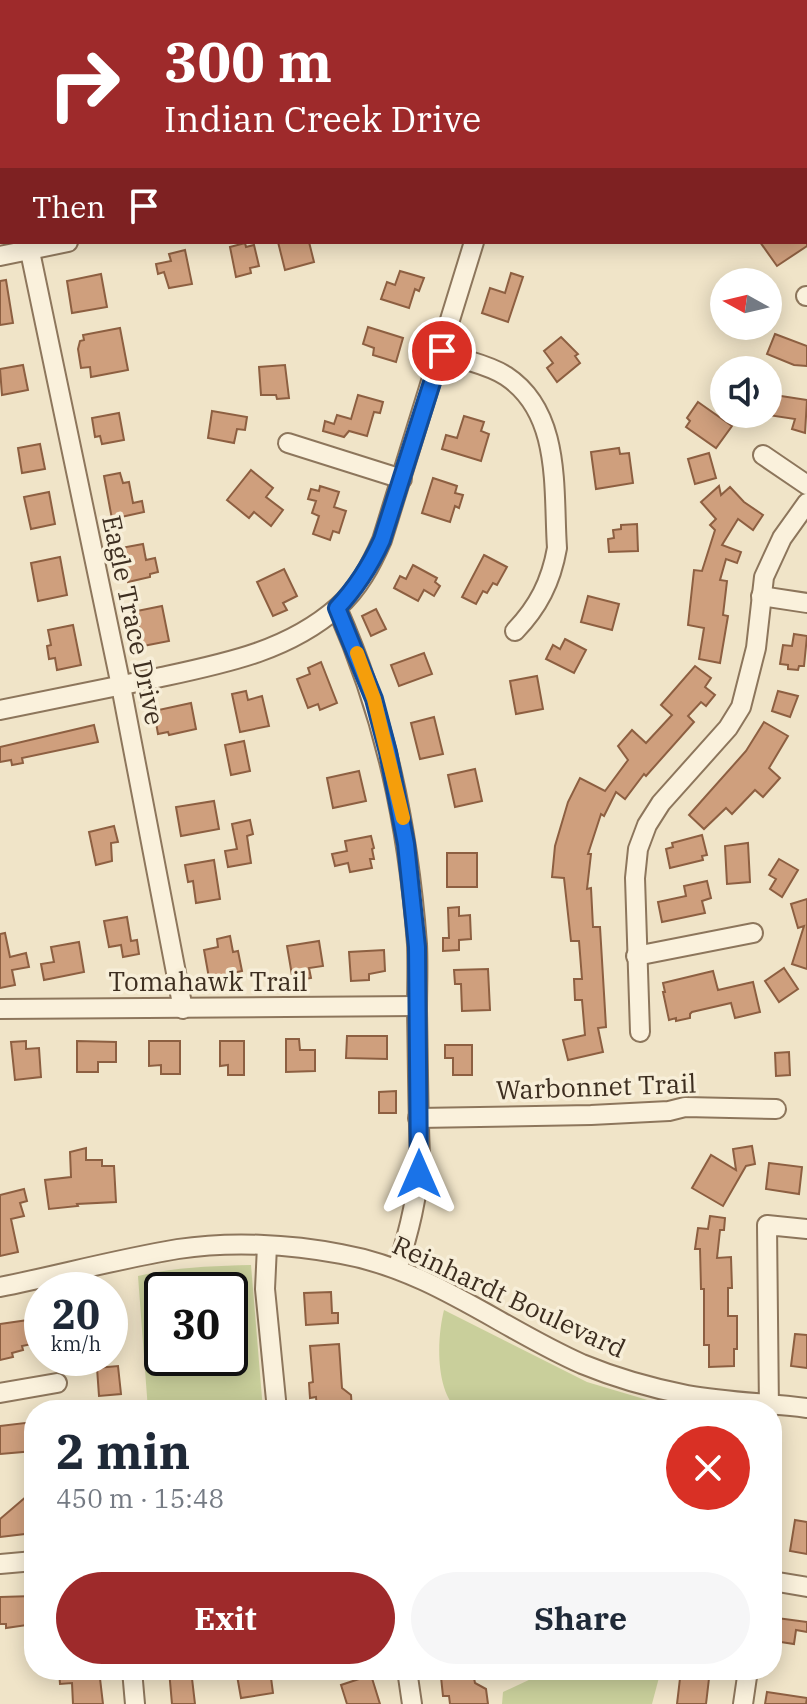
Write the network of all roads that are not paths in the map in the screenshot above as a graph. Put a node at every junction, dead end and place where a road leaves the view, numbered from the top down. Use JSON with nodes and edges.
{"nodes":[{"id":1,"x":48,"y":244,"type":"edge"},
{"id":2,"x":473,"y":244,"type":"edge"},
{"id":3,"x":28,"y":246,"type":"edge"},
{"id":4,"x":0,"y":256,"type":"edge"},
{"id":5,"x":442,"y":351,"type":"junction"},
{"id":6,"x":288,"y":443,"type":"dead end"},
{"id":7,"x":763,"y":455,"type":"dead end"},
{"id":8,"x":402,"y":479,"type":"junction"},
{"id":9,"x":807,"y":485,"type":"edge"},
{"id":10,"x":807,"y":503,"type":"edge"},
{"id":11,"x":761,"y":596,"type":"junction"},
{"id":12,"x":807,"y":603,"type":"edge"},
{"id":13,"x":337,"y":608,"type":"junction"},
{"id":14,"x":515,"y":631,"type":"dead end"},
{"id":15,"x":121,"y":686,"type":"junction"},
{"id":16,"x":0,"y":710,"type":"edge"},
{"id":17,"x":753,"y":933,"type":"dead end"},
{"id":18,"x":636,"y":956,"type":"junction"},
{"id":19,"x":417,"y":1006,"type":"junction"},
{"id":20,"x":0,"y":1009,"type":"edge"},
{"id":21,"x":183,"y":1009,"type":"junction"},
{"id":22,"x":640,"y":1032,"type":"dead end"},
{"id":23,"x":776,"y":1109,"type":"dead end"},
{"id":24,"x":418,"y":1118,"type":"junction"},
{"id":25,"x":807,"y":1229,"type":"edge"},
{"id":26,"x":267,"y":1246,"type":"junction"},
{"id":27,"x":397,"y":1269,"type":"junction"},
{"id":28,"x":0,"y":1287,"type":"edge"},
{"id":29,"x":57,"y":1383,"type":"dead end"},
{"id":30,"x":0,"y":1393,"type":"edge"},
{"id":31,"x":276,"y":1400,"type":"edge"},
{"id":32,"x":725,"y":1400,"type":"edge"},
{"id":33,"x":769,"y":1400,"type":"edge"},
{"id":34,"x":782,"y":1407,"type":"edge"},
{"id":35,"x":807,"y":1408,"type":"edge"},
{"id":36,"x":24,"y":1562,"type":"edge"},
{"id":37,"x":0,"y":1564,"type":"edge"},
{"id":38,"x":782,"y":1583,"type":"edge"},
{"id":39,"x":807,"y":1587,"type":"edge"},
{"id":40,"x":133,"y":1680,"type":"edge"},
{"id":41,"x":408,"y":1680,"type":"edge"},
{"id":42,"x":747,"y":1680,"type":"edge"},
{"id":43,"x":135,"y":1704,"type":"edge"},
{"id":44,"x":412,"y":1704,"type":"edge"},
{"id":45,"x":743,"y":1704,"type":"edge"}],
"edges":[{"from":1,"to":3,"type":"street"},
{"from":2,"to":5,"type":"street"},
{"from":3,"to":4,"type":"street"},
{"from":3,"to":15,"type":"street","name":"Eagle Trace Drive"},
{"from":5,"to":8,"type":"street"},
{"from":5,"to":14,"type":"street"},
{"from":6,"to":8,"type":"street"},
{"from":7,"to":9,"type":"street"},
{"from":8,"to":13,"type":"street"},
{"from":10,"to":11,"type":"street"},
{"from":11,"to":12,"type":"street"},
{"from":11,"to":18,"type":"street"},
{"from":13,"to":15,"type":"street"},
{"from":13,"to":19,"type":"street"},
{"from":15,"to":16,"type":"street"},
{"from":15,"to":21,"type":"street","name":"Eagle Trace Drive"},
{"from":17,"to":18,"type":"street"},
{"from":18,"to":22,"type":"street"},
{"from":19,"to":21,"type":"street","name":"Tomahawk Trail"},
{"from":19,"to":24,"type":"street"},
{"from":20,"to":21,"type":"street","name":"Tomahawk Trail"},
{"from":23,"to":24,"type":"street","name":"Warbonnet Trail"},
{"from":24,"to":27,"type":"street"},
{"from":25,"to":33,"type":"street"},
{"from":26,"to":27,"type":"street","name":"Reinhardt Boulevard"},
{"from":26,"to":28,"type":"street","name":"Reinhardt Boulevard"},
{"from":26,"to":31,"type":"street"},
{"from":27,"to":32,"type":"street","name":"Reinhardt Boulevard"},
{"from":29,"to":30,"type":"street"},
{"from":34,"to":35,"type":"street","name":"Reinhardt Boulevard"},
{"from":36,"to":37,"type":"street"},
{"from":38,"to":39,"type":"street"},
{"from":40,"to":43,"type":"street"},
{"from":41,"to":44,"type":"street"},
{"from":42,"to":45,"type":"street"}]}
